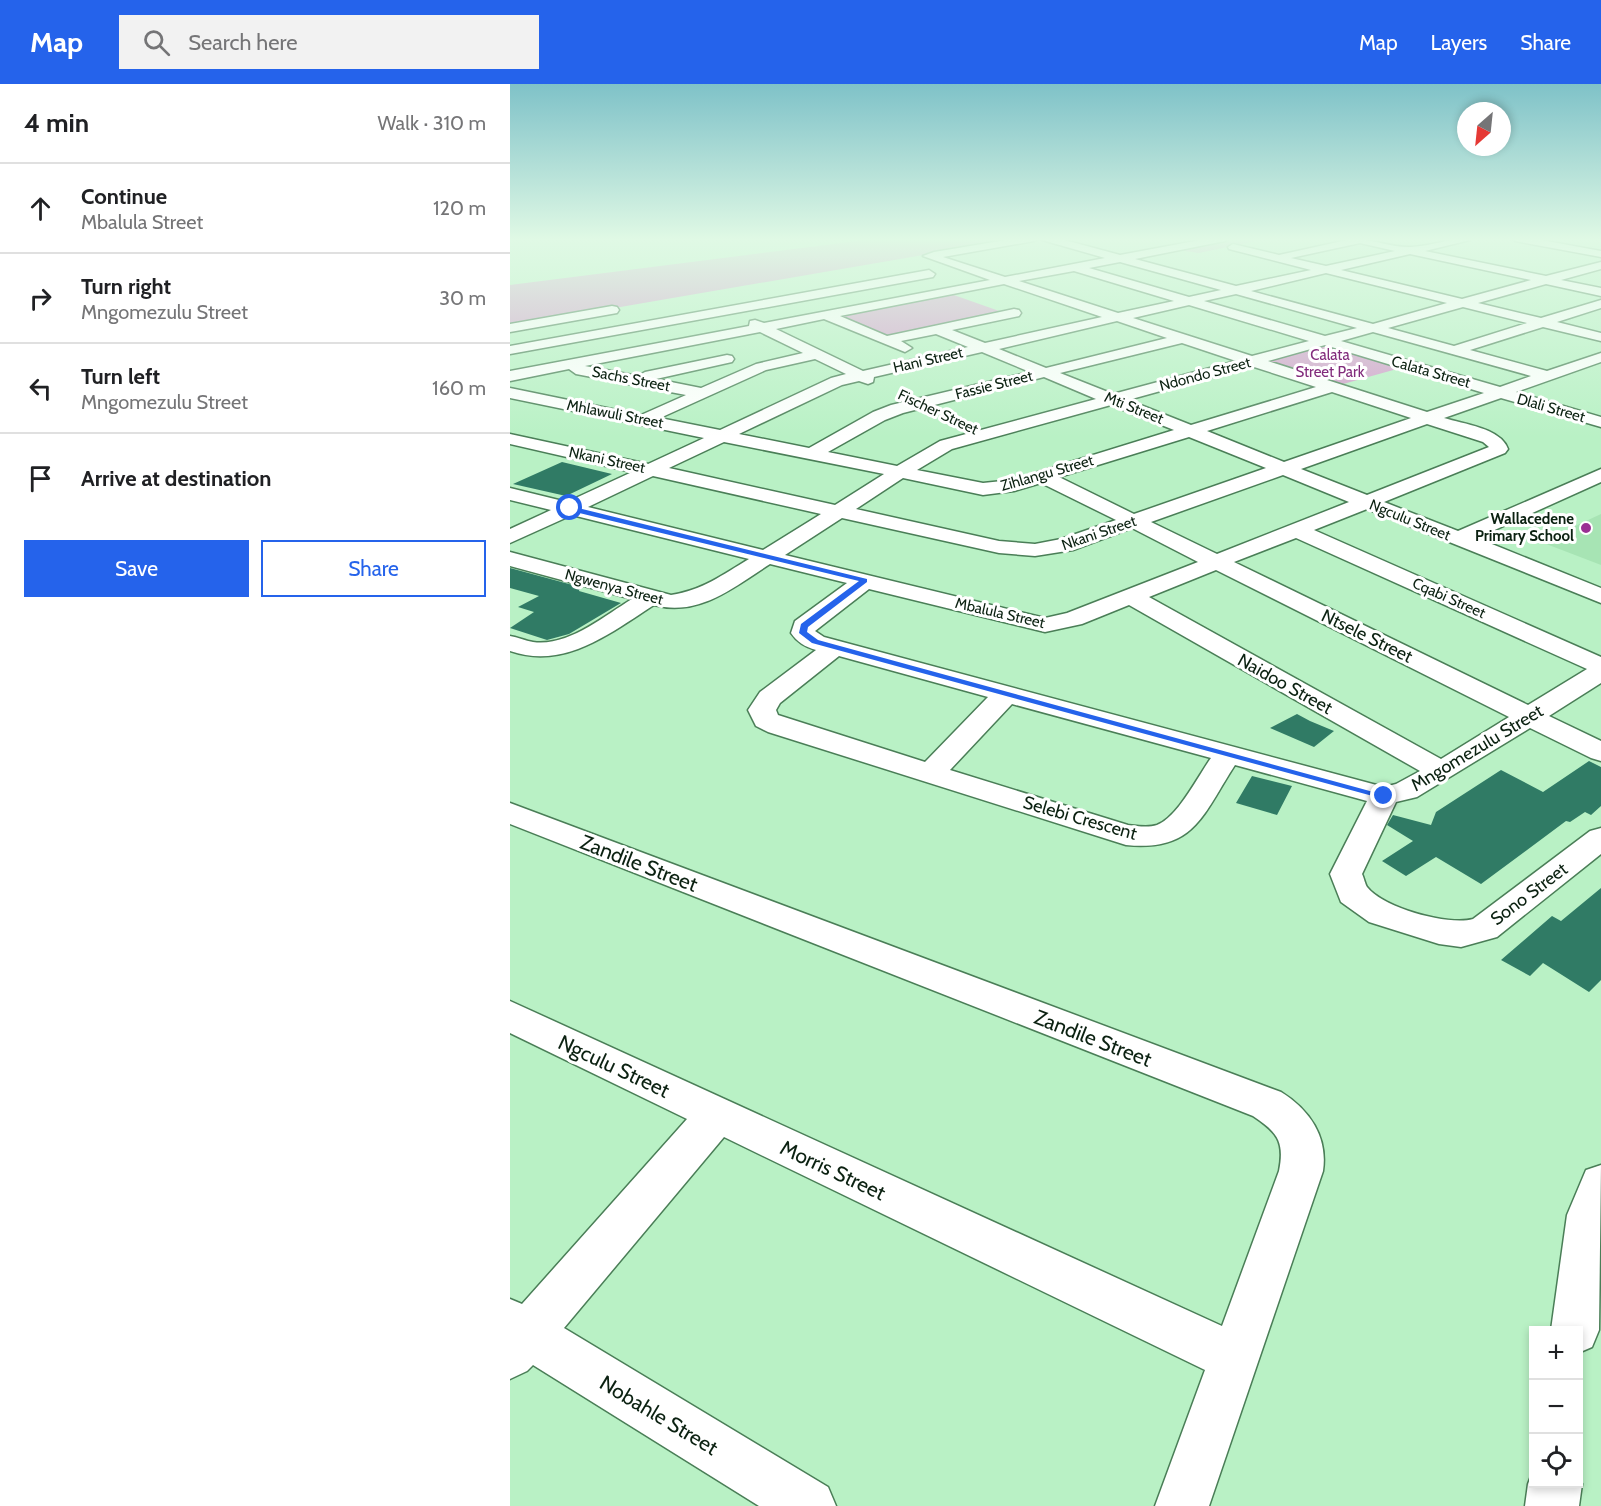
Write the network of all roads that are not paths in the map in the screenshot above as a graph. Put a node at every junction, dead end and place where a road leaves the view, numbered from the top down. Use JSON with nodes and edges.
{"nodes":[{"id":1,"x":713,"y":304,"type":"edge"},
{"id":2,"x":757,"y":304,"type":"edge"},
{"id":3,"x":880,"y":304,"type":"edge"},
{"id":4,"x":988,"y":304,"type":"edge"},
{"id":5,"x":1079,"y":304,"type":"edge"},
{"id":6,"x":1173,"y":304,"type":"edge"},
{"id":7,"x":1200,"y":304,"type":"edge"},
{"id":8,"x":1289,"y":304,"type":"edge"},
{"id":9,"x":1319,"y":304,"type":"edge"},
{"id":10,"x":1458,"y":304,"type":"edge"},
{"id":11,"x":1469,"y":304,"type":"edge"},
{"id":12,"x":1600,"y":304,"type":"edge"},
{"id":13,"x":626,"y":308,"type":"dead end"},
{"id":14,"x":1303,"y":308,"type":"junction"},
{"id":15,"x":726,"y":310,"type":"junction"},
{"id":16,"x":825,"y":315,"type":"junction"},
{"id":17,"x":1023,"y":316,"type":"junction"},
{"id":18,"x":1117,"y":317,"type":"junction"},
{"id":19,"x":1543,"y":322,"type":"junction"},
{"id":20,"x":760,"y":327,"type":"junction"},
{"id":21,"x":510,"y":328,"type":"edge"},
{"id":22,"x":1374,"y":328,"type":"junction"},
{"id":23,"x":936,"y":329,"type":"junction"},
{"id":24,"x":1060,"y":330,"type":"junction"},
{"id":25,"x":1601,"y":337,"type":"edge"},
{"id":26,"x":1184,"y":338,"type":"junction"},
{"id":27,"x":695,"y":340,"type":"junction"},
{"id":28,"x":886,"y":340,"type":"junction"},
{"id":29,"x":1325,"y":341,"type":"junction"},
{"id":30,"x":982,"y":347,"type":"junction"},
{"id":31,"x":510,"y":350,"type":"edge"},
{"id":32,"x":1455,"y":350,"type":"junction"},
{"id":33,"x":818,"y":354,"type":"junction"},
{"id":34,"x":727,"y":359,"type":"junction"},
{"id":35,"x":929,"y":359,"type":"junction"},
{"id":36,"x":1598,"y":360,"type":"edge"},
{"id":37,"x":1252,"y":361,"type":"junction"},
{"id":38,"x":560,"y":366,"type":"junction"},
{"id":39,"x":752,"y":371,"type":"junction"},
{"id":40,"x":1045,"y":372,"type":"junction"},
{"id":41,"x":859,"y":375,"type":"junction"},
{"id":42,"x":510,"y":376,"type":"edge"},
{"id":43,"x":1548,"y":376,"type":"junction"},
{"id":44,"x":632,"y":380,"type":"junction"},
{"id":45,"x":1333,"y":387,"type":"junction"},
{"id":46,"x":510,"y":393,"type":"edge"},
{"id":47,"x":703,"y":393,"type":"junction"},
{"id":48,"x":1500,"y":393,"type":"junction"},
{"id":49,"x":1111,"y":399,"type":"junction"},
{"id":50,"x":920,"y":403,"type":"junction"},
{"id":51,"x":947,"y":416,"type":"dead end"},
{"id":52,"x":1430,"y":419,"type":"junction"},
{"id":53,"x":643,"y":420,"type":"junction"},
{"id":54,"x":1601,"y":422,"type":"edge"},
{"id":55,"x":966,"y":425,"type":"dead end"},
{"id":56,"x":1189,"y":430,"type":"junction"},
{"id":57,"x":985,"y":434,"type":"junction"},
{"id":58,"x":721,"y":435,"type":"junction"},
{"id":59,"x":510,"y":439,"type":"edge"},
{"id":60,"x":812,"y":454,"type":"junction"},
{"id":61,"x":650,"y":470,"type":"junction"},
{"id":62,"x":1286,"y":470,"type":"junction"},
{"id":63,"x":900,"y":471,"type":"junction"},
{"id":64,"x":1601,"y":475,"type":"edge"},
{"id":65,"x":1042,"y":476,"type":"junction"},
{"id":66,"x":510,"y":494,"type":"edge"},
{"id":67,"x":1367,"y":503,"type":"junction"},
{"id":68,"x":570,"y":508,"type":"junction"},
{"id":69,"x":838,"y":511,"type":"junction"},
{"id":70,"x":1134,"y":521,"type":"junction"},
{"id":71,"x":1298,"y":531,"type":"junction"},
{"id":72,"x":510,"y":537,"type":"edge"},
{"id":73,"x":1458,"y":539,"type":"junction"},
{"id":74,"x":767,"y":556,"type":"junction"},
{"id":75,"x":510,"y":559,"type":"edge"},
{"id":76,"x":1218,"y":562,"type":"junction"},
{"id":77,"x":865,"y":580,"type":"junction"},
{"id":78,"x":1601,"y":596,"type":"edge"},
{"id":79,"x":650,"y":597,"type":"junction"},
{"id":80,"x":1130,"y":597,"type":"junction"},
{"id":81,"x":510,"y":643,"type":"edge"},
{"id":82,"x":835,"y":647,"type":"junction"},
{"id":83,"x":1601,"y":666,"type":"edge"},
{"id":84,"x":1601,"y":672,"type":"edge"},
{"id":85,"x":1006,"y":694,"type":"junction"},
{"id":86,"x":1529,"y":716,"type":"junction"},
{"id":87,"x":1601,"y":752,"type":"edge"},
{"id":88,"x":1228,"y":754,"type":"junction"},
{"id":89,"x":1441,"y":771,"type":"junction"},
{"id":90,"x":930,"y":773,"type":"junction"},
{"id":91,"x":1384,"y":796,"type":"junction"},
{"id":92,"x":510,"y":813,"type":"edge"},
{"id":93,"x":1601,"y":838,"type":"edge"},
{"id":94,"x":510,"y":1016,"type":"edge"},
{"id":95,"x":718,"y":1115,"type":"junction"},
{"id":96,"x":1601,"y":1184,"type":"edge"},
{"id":97,"x":1575,"y":1326,"type":"edge"},
{"id":98,"x":516,"y":1337,"type":"edge"},
{"id":99,"x":1235,"y":1358,"type":"junction"},
{"id":100,"x":1554,"y":1488,"type":"edge"},
{"id":101,"x":809,"y":1506,"type":"edge"},
{"id":102,"x":1182,"y":1506,"type":"edge"},
{"id":103,"x":1552,"y":1506,"type":"edge"}],
"edges":[{"from":1,"to":15,"type":"street","name":"Fischer Street"},
{"from":2,"to":15,"type":"street"},
{"from":3,"to":16,"type":"street"},
{"from":4,"to":17,"type":"street"},
{"from":5,"to":18,"type":"street"},
{"from":6,"to":18,"type":"street","name":"Hani Street"},
{"from":7,"to":29,"type":"street","name":"Calata Street"},
{"from":8,"to":14,"type":"street"},
{"from":9,"to":14,"type":"street"},
{"from":10,"to":22,"type":"street","name":"Ndondo Street"},
{"from":11,"to":19,"type":"street"},
{"from":12,"to":19,"type":"street"},
{"from":13,"to":21,"type":"street"},
{"from":14,"to":22,"type":"street"},
{"from":15,"to":20,"type":"street","name":"Fischer Street"},
{"from":15,"to":31,"type":"street"},
{"from":16,"to":20,"type":"street"},
{"from":16,"to":28,"type":"street"},
{"from":17,"to":23,"type":"street"},
{"from":17,"to":24,"type":"street"},
{"from":18,"to":24,"type":"street","name":"Hani Street"},
{"from":18,"to":26,"type":"street"},
{"from":19,"to":25,"type":"street"},
{"from":19,"to":32,"type":"street"},
{"from":20,"to":27,"type":"street"},
{"from":20,"to":33,"type":"street","name":"Fischer Street"},
{"from":22,"to":29,"type":"street","name":"Ndondo Street"},
{"from":22,"to":32,"type":"street"},
{"from":23,"to":28,"type":"street"},
{"from":23,"to":30,"type":"street","name":"Mti Street"},
{"from":24,"to":30,"type":"street","name":"Hani Street"},
{"from":26,"to":37,"type":"street"},
{"from":26,"to":40,"type":"street","name":"Fassie Street"},
{"from":27,"to":34,"type":"street"},
{"from":27,"to":38,"type":"street"},
{"from":28,"to":35,"type":"street"},
{"from":29,"to":37,"type":"street","name":"Ndondo Street"},
{"from":29,"to":48,"type":"street","name":"Calata Street"},
{"from":30,"to":35,"type":"street","name":"Hani Street"},
{"from":30,"to":40,"type":"street","name":"Mti Street"},
{"from":32,"to":43,"type":"street"},
{"from":33,"to":39,"type":"street"},
{"from":33,"to":41,"type":"street","name":"Fischer Street"},
{"from":34,"to":39,"type":"street"},
{"from":34,"to":44,"type":"street"},
{"from":35,"to":41,"type":"street","name":"Hani Street"},
{"from":36,"to":43,"type":"street","name":"Nkani Street"},
{"from":37,"to":45,"type":"street"},
{"from":37,"to":49,"type":"street","name":"Ndondo Street"},
{"from":38,"to":42,"type":"street"},
{"from":38,"to":44,"type":"street","name":"Sachs Street"},
{"from":39,"to":47,"type":"street"},
{"from":40,"to":49,"type":"street","name":"Mti Street"},
{"from":40,"to":50,"type":"street","name":"Fassie Street"},
{"from":41,"to":50,"type":"street","name":"Fischer Street"},
{"from":41,"to":58,"type":"street","name":"Hani Street"},
{"from":43,"to":48,"type":"street","name":"Nkani Street"},
{"from":44,"to":47,"type":"street","name":"Sachs Street"},
{"from":45,"to":52,"type":"street"},
{"from":45,"to":56,"type":"street","name":"Zihlangu Street"},
{"from":46,"to":53,"type":"street","name":"Mhlawuli Street"},
{"from":47,"to":53,"type":"street"},
{"from":48,"to":52,"type":"street","name":"Nkani Street"},
{"from":48,"to":54,"type":"street","name":"Dlali Street"},
{"from":49,"to":56,"type":"street","name":"Mti Street"},
{"from":49,"to":57,"type":"street","name":"Ndondo Street"},
{"from":50,"to":51,"type":"street","name":"Fischer Street"},
{"from":50,"to":60,"type":"street","name":"Fassie Street"},
{"from":52,"to":62,"type":"street","name":"Nkani Street"},
{"from":52,"to":67,"type":"street","name":"Mbalula Street"},
{"from":53,"to":58,"type":"street","name":"Mhlawuli Street"},
{"from":55,"to":57,"type":"street","name":"Fischer Street"},
{"from":56,"to":62,"type":"street","name":"Mti Street"},
{"from":56,"to":65,"type":"street","name":"Zihlangu Street"},
{"from":57,"to":63,"type":"street","name":"Ndondo Street"},
{"from":58,"to":60,"type":"street","name":"Zihlangu Street"},
{"from":58,"to":61,"type":"street","name":"Hani Street"},
{"from":59,"to":61,"type":"street","name":"Nkani Street"},
{"from":60,"to":63,"type":"street","name":"Zihlangu Street"},
{"from":61,"to":68,"type":"street","name":"Hani Street"},
{"from":61,"to":69,"type":"street","name":"Nkani Street"},
{"from":62,"to":67,"type":"street","name":"Ngculu Street"},
{"from":62,"to":70,"type":"street","name":"Nkani Street"},
{"from":63,"to":65,"type":"street","name":"Zihlangu Street"},
{"from":63,"to":69,"type":"street","name":"Ndondo Street"},
{"from":64,"to":73,"type":"street"},
{"from":65,"to":70,"type":"street","name":"Ntsele Street"},
{"from":66,"to":68,"type":"street","name":"Mbalula Street"},
{"from":67,"to":71,"type":"street","name":"Mbalula Street"},
{"from":67,"to":73,"type":"street","name":"Ngculu Street"},
{"from":68,"to":72,"type":"street","name":"Hani Street"},
{"from":68,"to":74,"type":"street","name":"Mbalula Street"},
{"from":69,"to":70,"type":"street","name":"Nkani Street"},
{"from":69,"to":74,"type":"street","name":"Ngwenya Street"},
{"from":70,"to":76,"type":"street","name":"Ntsele Street"},
{"from":71,"to":76,"type":"street","name":"Mbalula Street"},
{"from":71,"to":83,"type":"street","name":"Cqabi Street"},
{"from":73,"to":78,"type":"street","name":"Ngculu Street"},
{"from":74,"to":77,"type":"street","name":"Mbalula Street"},
{"from":74,"to":79,"type":"street","name":"Ngwenya Street"},
{"from":75,"to":79,"type":"street","name":"Ngwenya Street"},
{"from":76,"to":80,"type":"street","name":"Mbalula Street"},
{"from":76,"to":86,"type":"street","name":"Ntsele Street"},
{"from":77,"to":80,"type":"street","name":"Mbalula Street"},
{"from":77,"to":82,"type":"street"},
{"from":79,"to":81,"type":"street"},
{"from":80,"to":89,"type":"street","name":"Naidoo Street"},
{"from":82,"to":85,"type":"street"},
{"from":82,"to":90,"type":"street","name":"Selebi Crescent"},
{"from":84,"to":86,"type":"street","name":"Mngomezulu Street"},
{"from":85,"to":88,"type":"street"},
{"from":85,"to":90,"type":"street"},
{"from":86,"to":87,"type":"street","name":"Ntsele Street"},
{"from":86,"to":89,"type":"street","name":"Mngomezulu Street"},
{"from":88,"to":90,"type":"street","name":"Selebi Crescent"},
{"from":88,"to":91,"type":"street"},
{"from":89,"to":91,"type":"street","name":"Mngomezulu Street"},
{"from":91,"to":93,"type":"street","name":"Sono Street"},
{"from":92,"to":99,"type":"street","name":"Zandile Street"},
{"from":94,"to":95,"type":"street","name":"Ngculu Street"},
{"from":95,"to":98,"type":"street"},
{"from":95,"to":99,"type":"street","name":"Morris Street"},
{"from":96,"to":97,"type":"street"},
{"from":98,"to":101,"type":"street","name":"Nobahle Street"},
{"from":99,"to":102,"type":"street","name":"Zandile Street"},
{"from":100,"to":103,"type":"street"}]}
